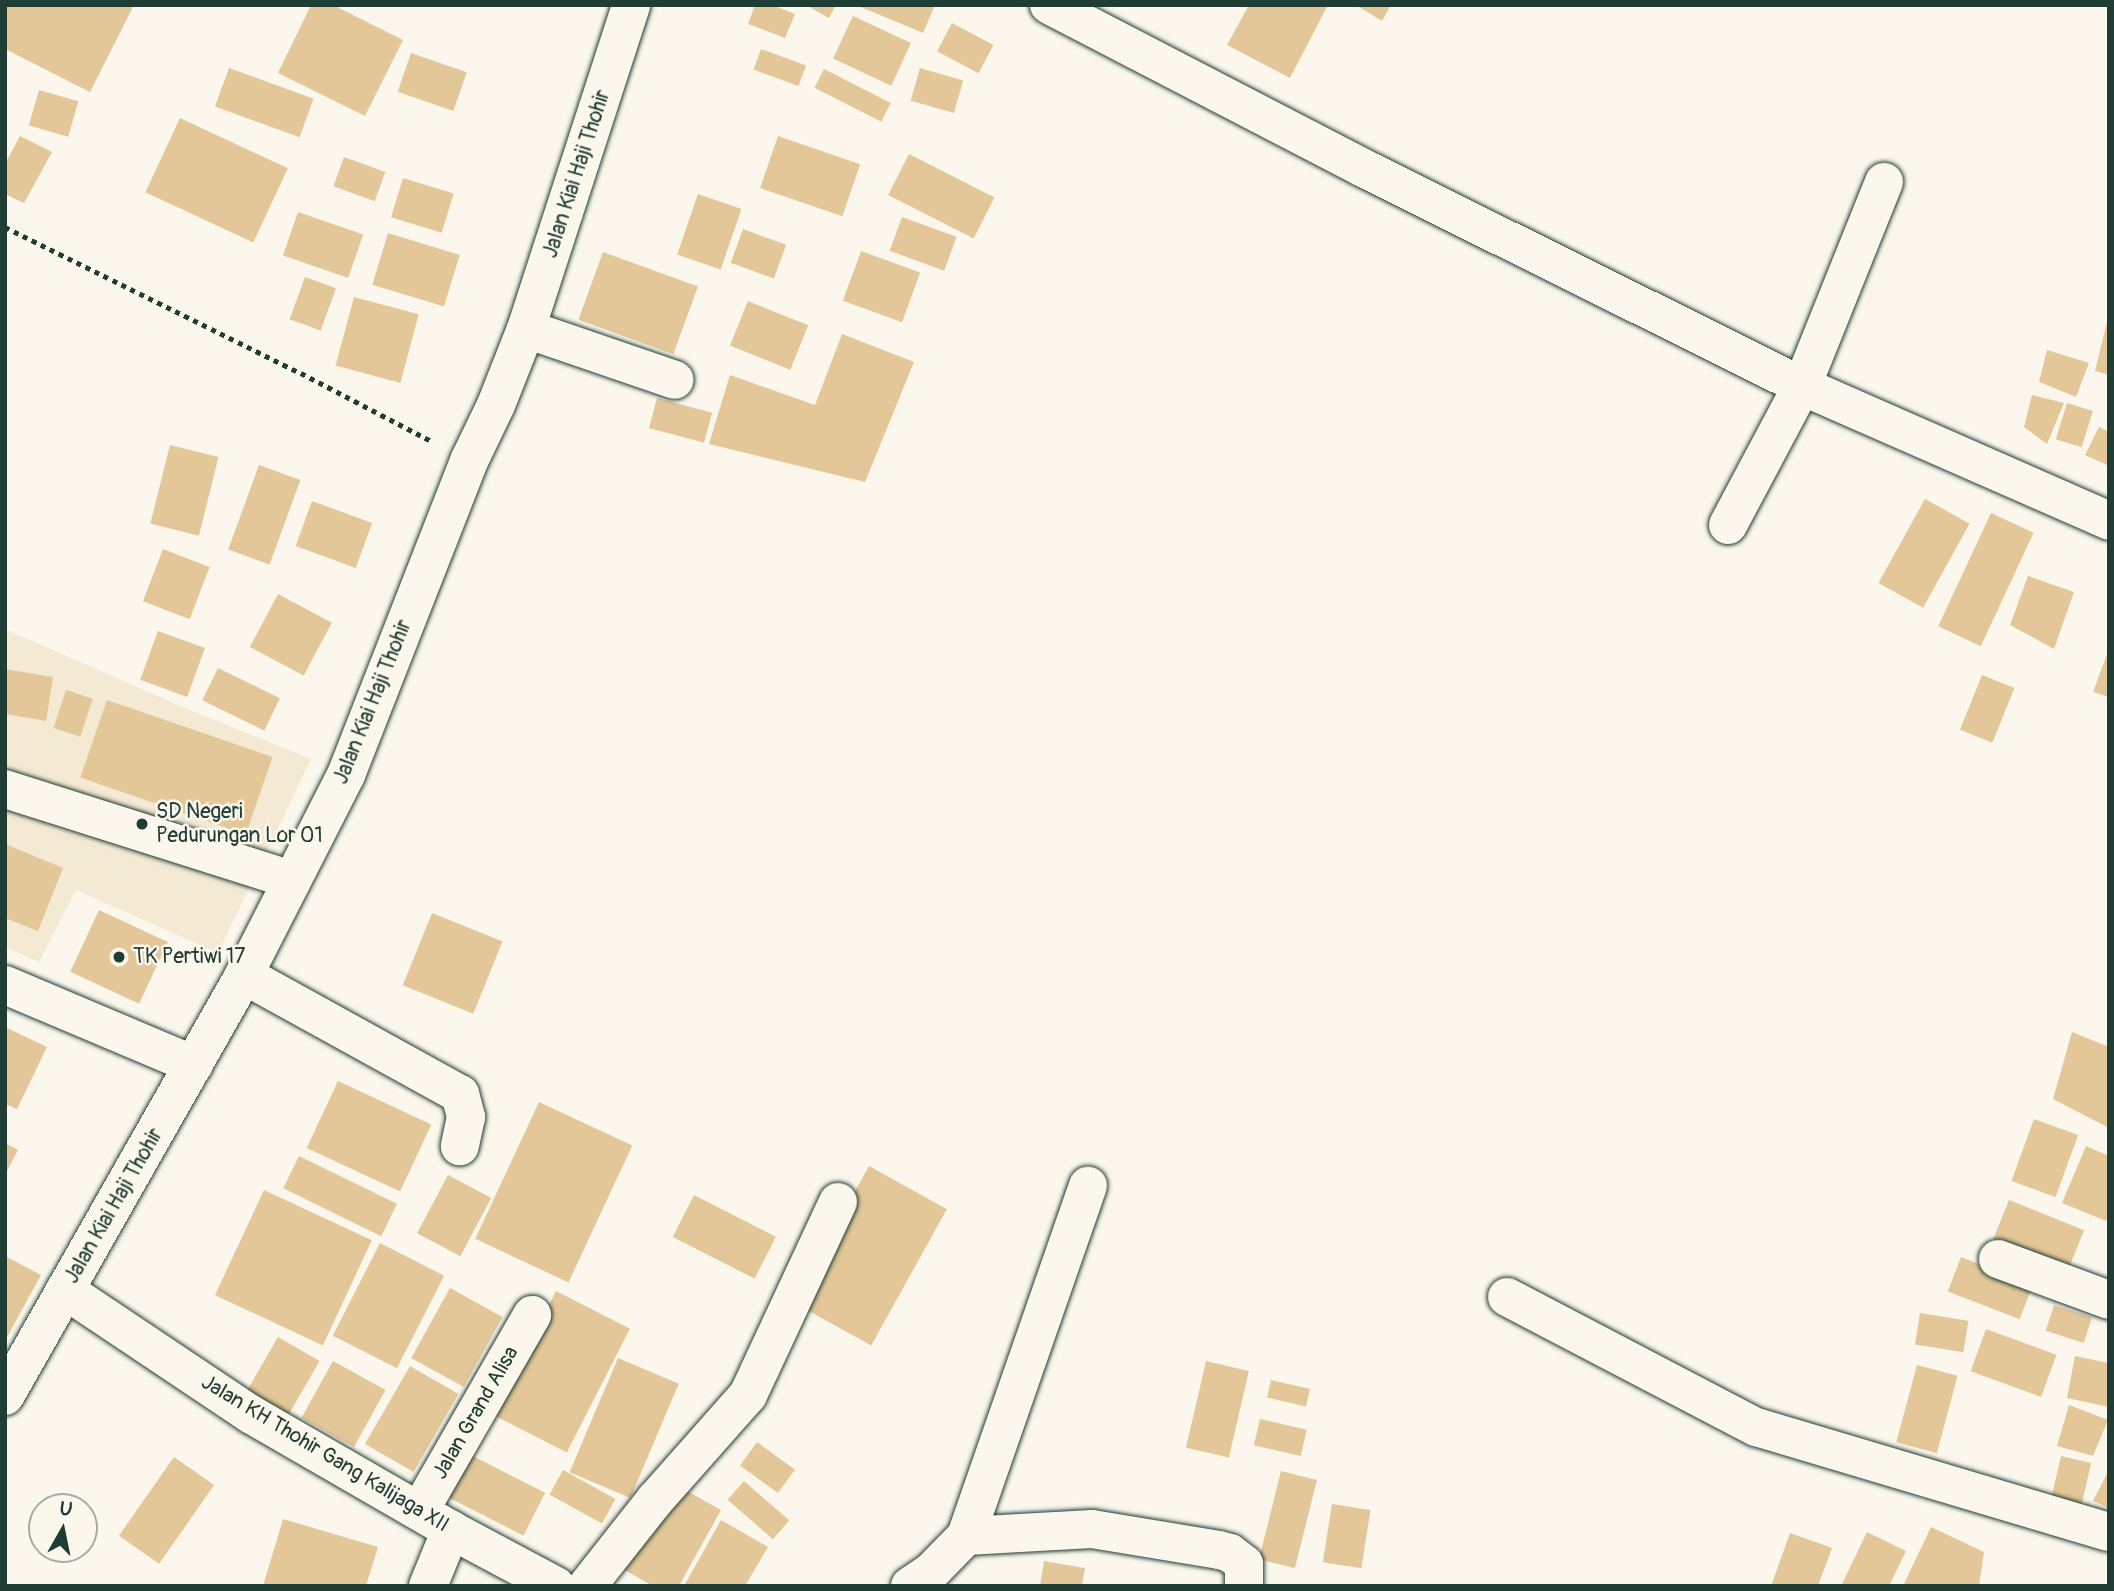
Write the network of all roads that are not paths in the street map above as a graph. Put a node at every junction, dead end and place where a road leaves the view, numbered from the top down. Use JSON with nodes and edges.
{"nodes":[{"id":1,"x":631,"y":5,"type":"edge"},
{"id":2,"x":1049,"y":5,"type":"edge"},
{"id":3,"x":1884,"y":182,"type":"dead end"},
{"id":4,"x":526,"y":330,"type":"junction"},
{"id":5,"x":675,"y":380,"type":"dead end"},
{"id":6,"x":1802,"y":386,"type":"junction"},
{"id":7,"x":2109,"y":521,"type":"edge"},
{"id":8,"x":1728,"y":525,"type":"dead end"},
{"id":9,"x":5,"y":789,"type":"edge"},
{"id":10,"x":292,"y":880,"type":"junction"},
{"id":11,"x":244,"y":975,"type":"junction"},
{"id":12,"x":5,"y":985,"type":"edge"},
{"id":13,"x":194,"y":1065,"type":"junction"},
{"id":14,"x":460,"y":1146,"type":"dead end"},
{"id":15,"x":1088,"y":1186,"type":"dead end"},
{"id":16,"x":838,"y":1202,"type":"dead end"},
{"id":17,"x":1998,"y":1259,"type":"dead end"},
{"id":18,"x":65,"y":1290,"type":"junction"},
{"id":19,"x":1507,"y":1297,"type":"dead end"},
{"id":20,"x":2109,"y":1300,"type":"edge"},
{"id":21,"x":532,"y":1315,"type":"dead end"},
{"id":22,"x":5,"y":1396,"type":"edge"},
{"id":23,"x":420,"y":1510,"type":"junction"},
{"id":24,"x":451,"y":1530,"type":"junction"},
{"id":25,"x":2109,"y":1532,"type":"edge"},
{"id":26,"x":966,"y":1535,"type":"junction"},
{"id":27,"x":428,"y":1586,"type":"edge"},
{"id":28,"x":556,"y":1586,"type":"edge"},
{"id":29,"x":587,"y":1586,"type":"edge"},
{"id":30,"x":910,"y":1586,"type":"edge"},
{"id":31,"x":1244,"y":1586,"type":"edge"}],
"edges":[{"from":1,"to":4,"type":"street","name":"Jalan Kiai Haji Thohir"},
{"from":2,"to":6,"type":"street"},
{"from":3,"to":6,"type":"street"},
{"from":4,"to":5,"type":"street"},
{"from":4,"to":10,"type":"street","name":"Jalan Kiai Haji Thohir"},
{"from":6,"to":7,"type":"street"},
{"from":6,"to":8,"type":"street"},
{"from":9,"to":10,"type":"street"},
{"from":10,"to":11,"type":"street","name":"Jalan Kiai Haji Thohir"},
{"from":11,"to":13,"type":"street","name":"Jalan Kiai Haji Thohir"},
{"from":11,"to":14,"type":"street"},
{"from":12,"to":13,"type":"street"},
{"from":13,"to":18,"type":"street","name":"Jalan Kiai Haji Thohir"},
{"from":15,"to":26,"type":"street"},
{"from":16,"to":29,"type":"street"},
{"from":17,"to":20,"type":"street"},
{"from":18,"to":22,"type":"street","name":"Jalan Kiai Haji Thohir"},
{"from":18,"to":23,"type":"street","name":"Jalan KH Thohir Gang Kalijaga XII"},
{"from":19,"to":25,"type":"street"},
{"from":21,"to":23,"type":"street","name":"Jalan Grand Alisa"},
{"from":23,"to":24,"type":"street","name":"Jalan KH Thohir Gang Kalijaga XII"},
{"from":24,"to":27,"type":"street"},
{"from":24,"to":28,"type":"street","name":"Jalan KH Thohir Gang Kalijaga XII"},
{"from":26,"to":30,"type":"street"},
{"from":26,"to":31,"type":"street"}]}
